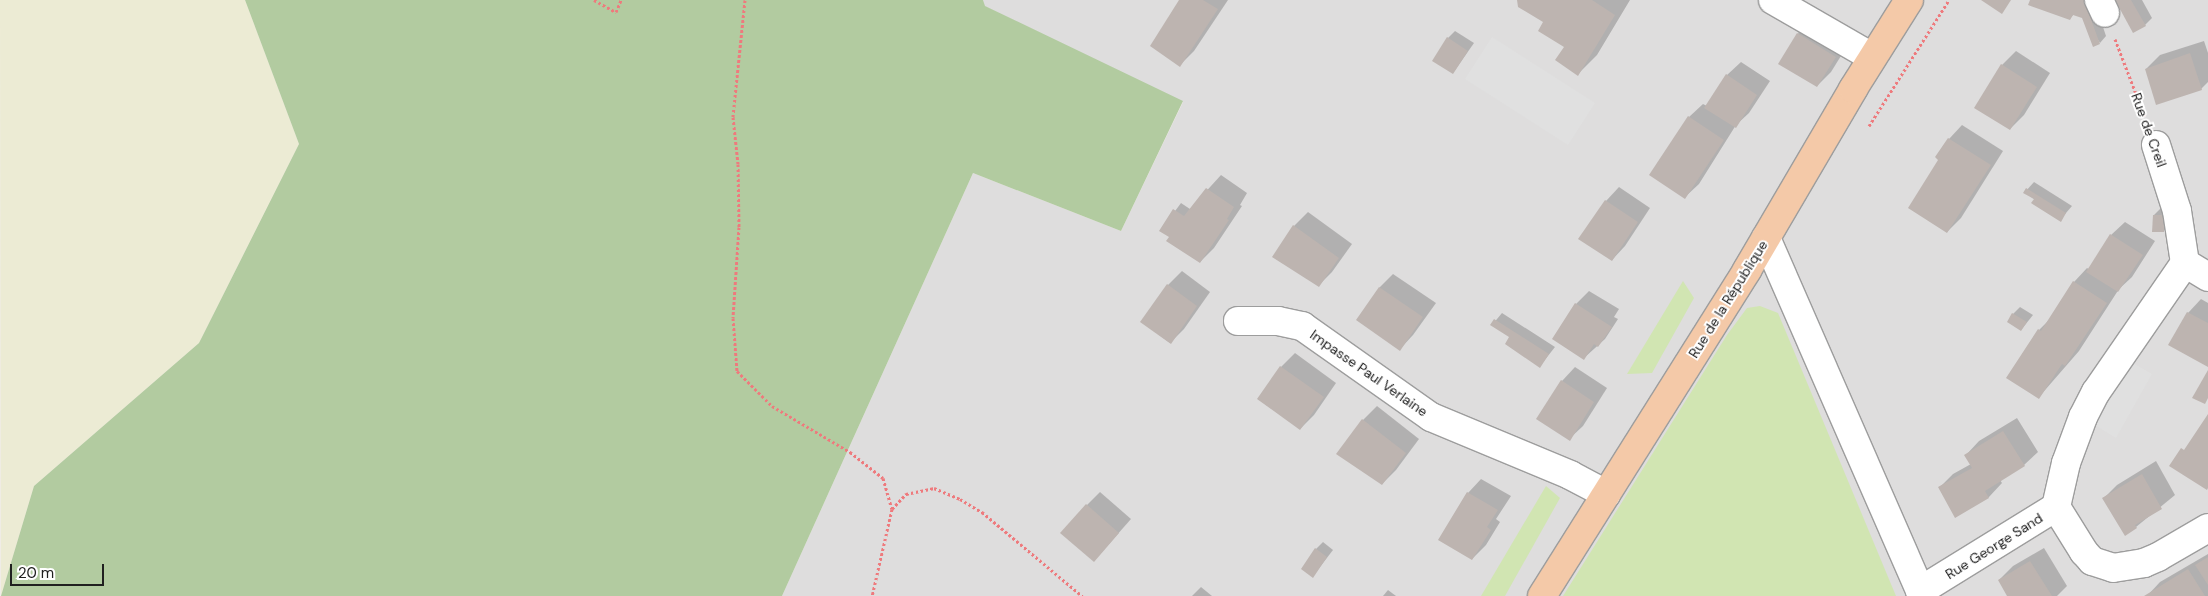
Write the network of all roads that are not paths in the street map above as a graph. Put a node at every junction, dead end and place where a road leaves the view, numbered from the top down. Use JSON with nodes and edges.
{"nodes":[{"id":1,"x":1773,"y":0,"type":"edge"},
{"id":2,"x":1909,"y":0,"type":"edge"},
{"id":3,"x":1872,"y":57,"type":"junction"},
{"id":4,"x":2156,"y":145,"type":"road end"},
{"id":5,"x":1766,"y":238,"type":"junction"},
{"id":6,"x":2185,"y":263,"type":"junction"},
{"id":7,"x":2208,"y":277,"type":"edge"},
{"id":8,"x":1238,"y":321,"type":"dead end"},
{"id":9,"x":1606,"y":494,"type":"junction"},
{"id":10,"x":2056,"y":507,"type":"junction"},
{"id":11,"x":2208,"y":528,"type":"edge"},
{"id":12,"x":1920,"y":594,"type":"edge"},
{"id":13,"x":1542,"y":596,"type":"edge"}],
"edges":[{"from":1,"to":3,"type":"street"},
{"from":2,"to":3,"type":"main road","name":"Rue de la République"},
{"from":3,"to":5,"type":"main road","name":"Rue de la République"},
{"from":4,"to":6,"type":"street","name":"Rue de Creil"},
{"from":5,"to":9,"type":"main road","name":"Rue de la République"},
{"from":5,"to":12,"type":"street","name":"Rue George Sand"},
{"from":6,"to":7,"type":"street"},
{"from":6,"to":10,"type":"street","name":"Rue George Sand"},
{"from":8,"to":9,"type":"street","name":"Impasse Paul Verlaine"},
{"from":9,"to":13,"type":"main road","name":"Rue de la République"},
{"from":10,"to":11,"type":"street"},
{"from":10,"to":12,"type":"street","name":"Rue George Sand"}]}
